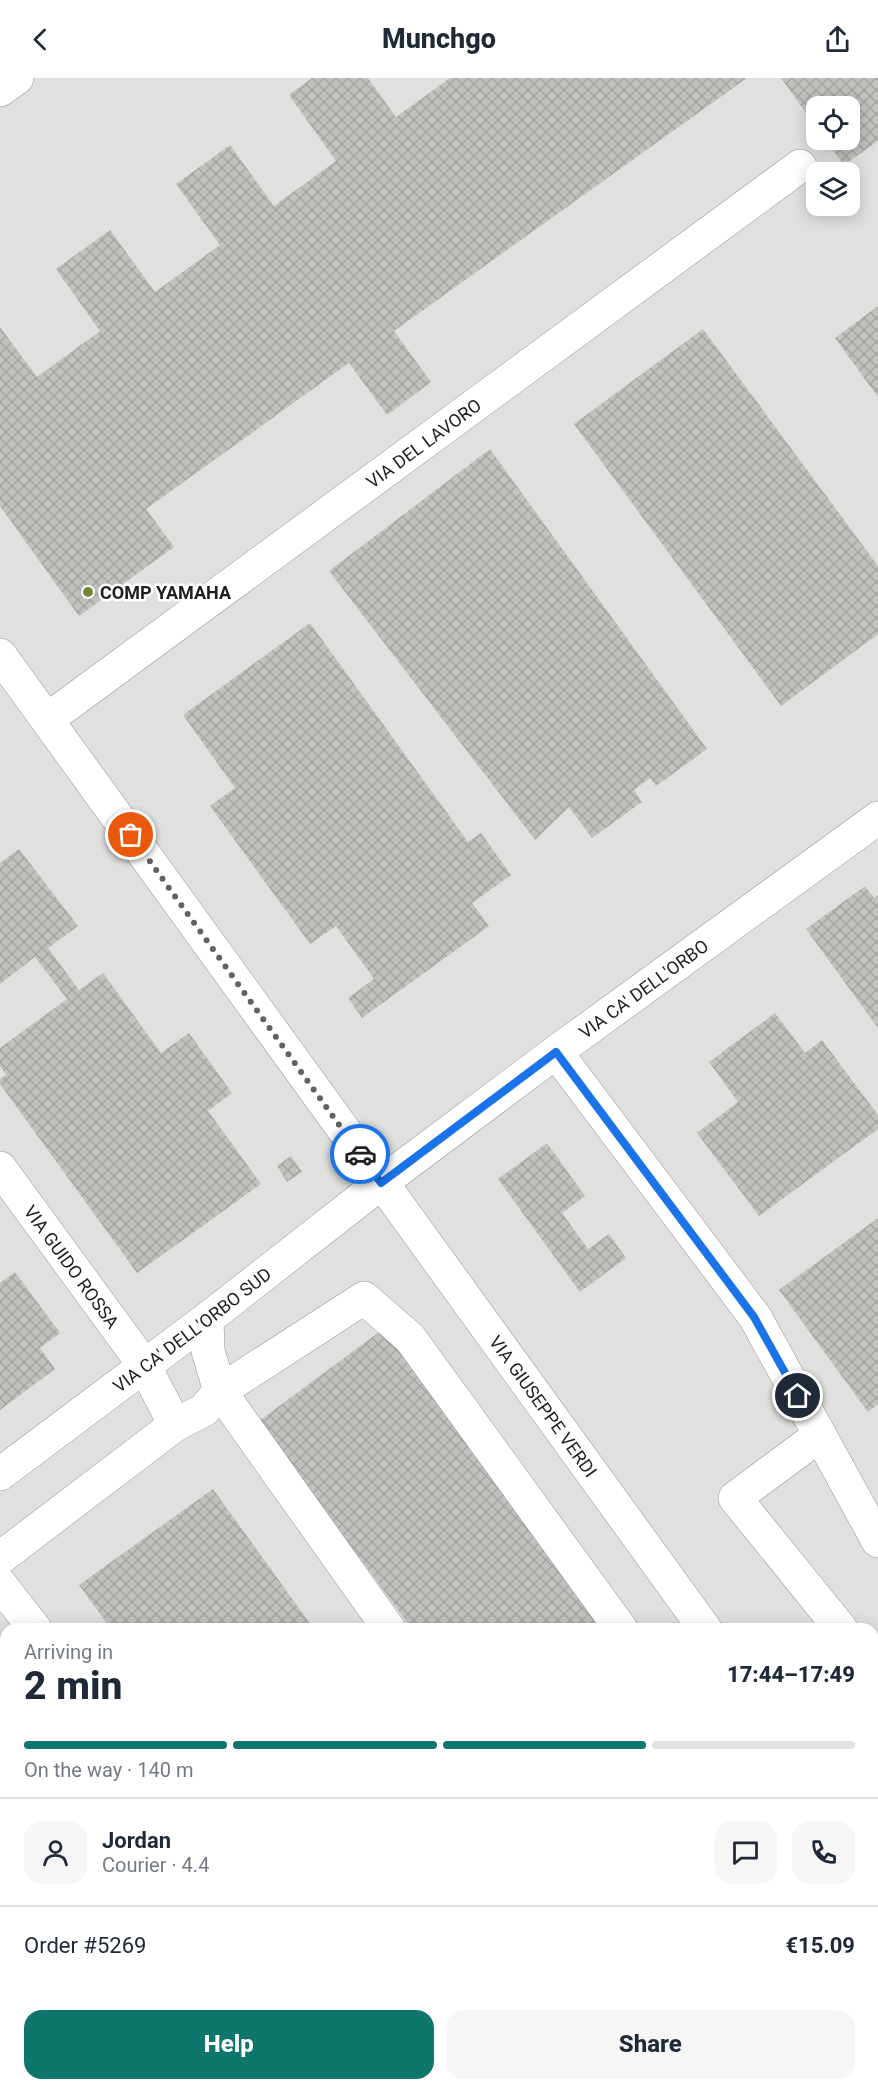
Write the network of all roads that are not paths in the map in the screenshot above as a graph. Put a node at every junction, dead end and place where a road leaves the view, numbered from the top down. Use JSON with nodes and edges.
{"nodes":[{"id":1,"x":17,"y":78,"type":"edge"},
{"id":2,"x":0,"y":90,"type":"edge"},
{"id":3,"x":800,"y":166,"type":"dead end"},
{"id":4,"x":0,"y":655,"type":"edge"},
{"id":5,"x":48,"y":719,"type":"junction"},
{"id":6,"x":878,"y":818,"type":"edge"},
{"id":7,"x":556,"y":1052,"type":"junction"},
{"id":8,"x":0,"y":1168,"type":"edge"},
{"id":9,"x":381,"y":1183,"type":"junction"},
{"id":10,"x":207,"y":1319,"type":"junction"},
{"id":11,"x":144,"y":1365,"type":"junction"},
{"id":12,"x":220,"y":1391,"type":"junction"},
{"id":13,"x":175,"y":1425,"type":"junction"},
{"id":14,"x":820,"y":1435,"type":"junction"},
{"id":15,"x":0,"y":1474,"type":"edge"},
{"id":16,"x":878,"y":1541,"type":"edge"},
{"id":17,"x":0,"y":1558,"type":"edge"},
{"id":18,"x":0,"y":1584,"type":"edge"},
{"id":19,"x":30,"y":1623,"type":"edge"},
{"id":20,"x":385,"y":1623,"type":"edge"},
{"id":21,"x":617,"y":1623,"type":"edge"},
{"id":22,"x":701,"y":1623,"type":"edge"},
{"id":23,"x":836,"y":1623,"type":"edge"}],
"edges":[{"from":1,"to":2,"type":"street"},
{"from":3,"to":5,"type":"street","name":"VIA DEL LAVORO"},
{"from":4,"to":5,"type":"street"},
{"from":5,"to":9,"type":"street"},
{"from":6,"to":7,"type":"street","name":"VIA CA' DELL'ORBO"},
{"from":7,"to":9,"type":"street","name":"VIA CA' DELL'ORBO"},
{"from":7,"to":14,"type":"street"},
{"from":8,"to":11,"type":"street","name":"VIA GUIDO ROSSA"},
{"from":9,"to":10,"type":"street","name":"VIA CA' DELL'ORBO SUD"},
{"from":9,"to":22,"type":"street","name":"VIA GIUSEPPE VERDI"},
{"from":10,"to":11,"type":"street","name":"VIA CA' DELL'ORBO SUD"},
{"from":10,"to":12,"type":"street"},
{"from":11,"to":13,"type":"street","name":"VIA GUIDO ROSSA"},
{"from":11,"to":15,"type":"street","name":"VIA CA' DELL'ORBO SUD"},
{"from":12,"to":13,"type":"street"},
{"from":12,"to":20,"type":"street"},
{"from":12,"to":21,"type":"street"},
{"from":13,"to":17,"type":"street"},
{"from":14,"to":16,"type":"street"},
{"from":14,"to":23,"type":"street"},
{"from":18,"to":19,"type":"street"}]}
